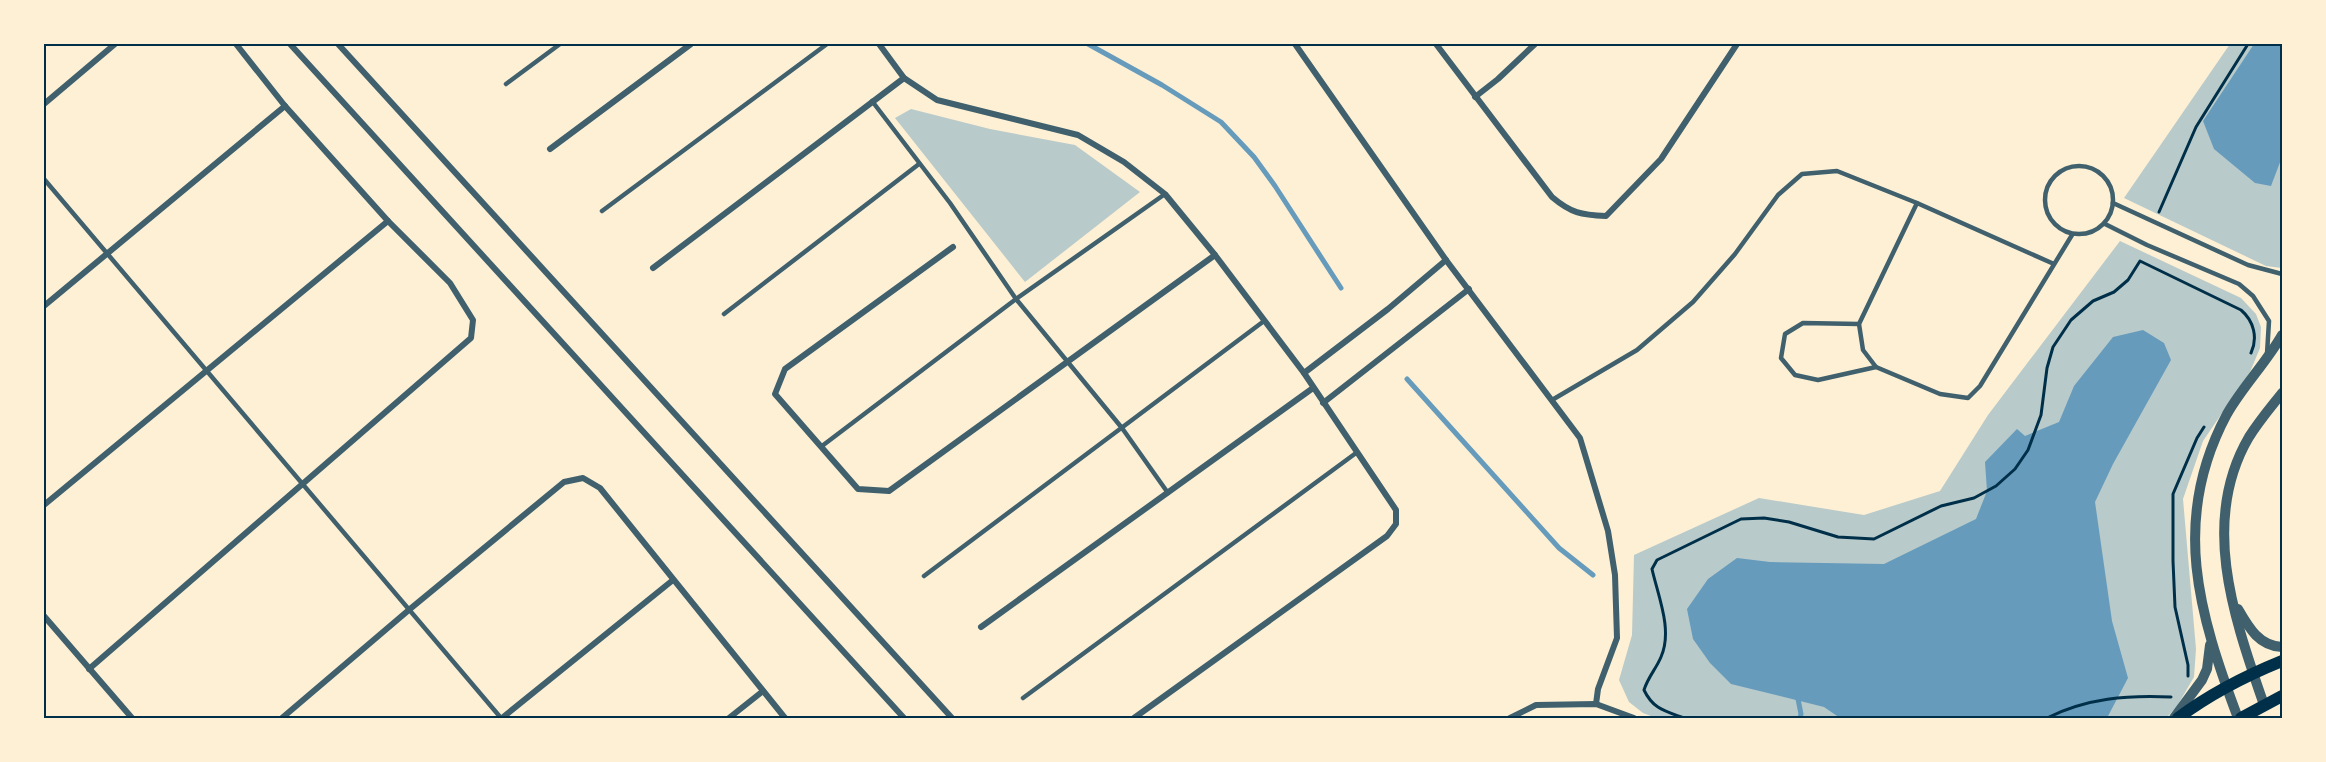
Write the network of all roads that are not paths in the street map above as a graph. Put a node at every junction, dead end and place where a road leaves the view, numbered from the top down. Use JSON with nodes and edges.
{"nodes":[{"id":1,"x":115,"y":44,"type":"edge"},
{"id":2,"x":236,"y":44,"type":"edge"},
{"id":3,"x":290,"y":44,"type":"edge"},
{"id":4,"x":338,"y":44,"type":"edge"},
{"id":5,"x":560,"y":44,"type":"edge"},
{"id":6,"x":691,"y":44,"type":"edge"},
{"id":7,"x":827,"y":44,"type":"edge"},
{"id":8,"x":879,"y":44,"type":"edge"},
{"id":9,"x":1295,"y":44,"type":"edge"},
{"id":10,"x":1436,"y":44,"type":"edge"},
{"id":11,"x":1534,"y":44,"type":"edge"},
{"id":12,"x":1737,"y":44,"type":"edge"},
{"id":13,"x":904,"y":78,"type":"junction"},
{"id":14,"x":506,"y":84,"type":"dead end"},
{"id":15,"x":1475,"y":97,"type":"junction"},
{"id":16,"x":872,"y":101,"type":"junction"},
{"id":17,"x":44,"y":104,"type":"edge"},
{"id":18,"x":285,"y":106,"type":"junction"},
{"id":19,"x":550,"y":149,"type":"dead end"},
{"id":20,"x":919,"y":164,"type":"junction"},
{"id":21,"x":44,"y":179,"type":"edge"},
{"id":22,"x":1166,"y":194,"type":"junction"},
{"id":23,"x":1917,"y":203,"type":"junction"},
{"id":24,"x":2113,"y":203,"type":"junction"},
{"id":25,"x":602,"y":212,"type":"dead end"},
{"id":26,"x":388,"y":221,"type":"junction"},
{"id":27,"x":2105,"y":224,"type":"junction"},
{"id":28,"x":2072,"y":235,"type":"junction"},
{"id":29,"x":952,"y":247,"type":"dead end"},
{"id":30,"x":107,"y":254,"type":"junction"},
{"id":31,"x":1215,"y":255,"type":"junction"},
{"id":32,"x":1446,"y":260,"type":"junction"},
{"id":33,"x":2054,"y":264,"type":"junction"},
{"id":34,"x":653,"y":268,"type":"dead end"},
{"id":35,"x":2283,"y":274,"type":"edge"},
{"id":36,"x":1469,"y":289,"type":"junction"},
{"id":37,"x":1016,"y":299,"type":"junction"},
{"id":38,"x":44,"y":306,"type":"edge"},
{"id":39,"x":724,"y":314,"type":"dead end"},
{"id":40,"x":1264,"y":321,"type":"junction"},
{"id":41,"x":1859,"y":324,"type":"junction"},
{"id":42,"x":2283,"y":335,"type":"edge"},
{"id":43,"x":2267,"y":360,"type":"junction"},
{"id":44,"x":1068,"y":362,"type":"junction"},
{"id":45,"x":1876,"y":367,"type":"junction"},
{"id":46,"x":206,"y":371,"type":"junction"},
{"id":47,"x":1304,"y":373,"type":"junction"},
{"id":48,"x":1313,"y":388,"type":"junction"},
{"id":49,"x":2283,"y":393,"type":"edge"},
{"id":50,"x":1552,"y":400,"type":"junction"},
{"id":51,"x":1323,"y":403,"type":"junction"},
{"id":52,"x":1122,"y":428,"type":"junction"},
{"id":53,"x":822,"y":446,"type":"junction"},
{"id":54,"x":1356,"y":453,"type":"junction"},
{"id":55,"x":302,"y":484,"type":"junction"},
{"id":56,"x":1168,"y":493,"type":"junction"},
{"id":57,"x":44,"y":505,"type":"edge"},
{"id":58,"x":924,"y":576,"type":"dead end"},
{"id":59,"x":673,"y":580,"type":"junction"},
{"id":60,"x":2232,"y":599,"type":"junction"},
{"id":61,"x":410,"y":609,"type":"junction"},
{"id":62,"x":44,"y":616,"type":"edge"},
{"id":63,"x":981,"y":627,"type":"dead end"},
{"id":64,"x":2210,"y":641,"type":"junction"},
{"id":65,"x":2283,"y":647,"type":"edge"},
{"id":66,"x":2283,"y":661,"type":"edge"},
{"id":67,"x":89,"y":669,"type":"junction"},
{"id":68,"x":2253,"y":674,"type":"junction"},
{"id":69,"x":2226,"y":686,"type":"junction"},
{"id":70,"x":763,"y":691,"type":"junction"},
{"id":71,"x":2283,"y":696,"type":"edge"},
{"id":72,"x":1023,"y":698,"type":"dead end"},
{"id":73,"x":1596,"y":704,"type":"junction"},
{"id":74,"x":2264,"y":705,"type":"junction"},
{"id":75,"x":2245,"y":717,"type":"edge"},
{"id":76,"x":132,"y":718,"type":"edge"},
{"id":77,"x":282,"y":718,"type":"edge"},
{"id":78,"x":502,"y":718,"type":"edge"},
{"id":79,"x":729,"y":718,"type":"edge"},
{"id":80,"x":785,"y":718,"type":"edge"},
{"id":81,"x":904,"y":718,"type":"edge"},
{"id":82,"x":952,"y":718,"type":"edge"},
{"id":83,"x":1134,"y":718,"type":"edge"},
{"id":84,"x":1510,"y":718,"type":"edge"},
{"id":85,"x":1634,"y":718,"type":"edge"},
{"id":86,"x":2174,"y":718,"type":"edge"},
{"id":87,"x":2178,"y":718,"type":"edge"}],
"edges":[{"from":1,"to":17,"type":"street"},
{"from":2,"to":18,"type":"street"},
{"from":3,"to":81,"type":"street"},
{"from":4,"to":82,"type":"street"},
{"from":5,"to":14,"type":"lane"},
{"from":6,"to":19,"type":"street"},
{"from":7,"to":25,"type":"lane"},
{"from":8,"to":13,"type":"street"},
{"from":9,"to":32,"type":"street"},
{"from":10,"to":15,"type":"street"},
{"from":11,"to":15,"type":"street"},
{"from":12,"to":15,"type":"street"},
{"from":13,"to":16,"type":"street"},
{"from":13,"to":22,"type":"street"},
{"from":16,"to":20,"type":"lane"},
{"from":16,"to":34,"type":"street"},
{"from":18,"to":26,"type":"street"},
{"from":18,"to":30,"type":"street"},
{"from":20,"to":37,"type":"lane"},
{"from":20,"to":39,"type":"lane"},
{"from":21,"to":30,"type":"lane"},
{"from":22,"to":31,"type":"street"},
{"from":22,"to":37,"type":"lane"},
{"from":23,"to":33,"type":"lane"},
{"from":23,"to":41,"type":"lane"},
{"from":23,"to":50,"type":"lane"},
{"from":24,"to":27,"type":"lane"},
{"from":24,"to":28,"type":"lane"},
{"from":24,"to":35,"type":"lane"},
{"from":26,"to":46,"type":"street"},
{"from":26,"to":55,"type":"street"},
{"from":27,"to":28,"type":"lane"},
{"from":27,"to":43,"type":"lane"},
{"from":28,"to":33,"type":"lane"},
{"from":29,"to":53,"type":"street"},
{"from":30,"to":38,"type":"street"},
{"from":30,"to":46,"type":"lane"},
{"from":31,"to":40,"type":"street"},
{"from":31,"to":44,"type":"street"},
{"from":32,"to":36,"type":"street"},
{"from":32,"to":47,"type":"street"},
{"from":33,"to":45,"type":"lane"},
{"from":36,"to":50,"type":"street"},
{"from":36,"to":51,"type":"street"},
{"from":37,"to":44,"type":"lane"},
{"from":37,"to":53,"type":"lane"},
{"from":40,"to":47,"type":"street"},
{"from":40,"to":52,"type":"lane"},
{"from":41,"to":45,"type":"lane"},
{"from":41,"to":45,"type":"lane"},
{"from":42,"to":43,"type":"street"},
{"from":43,"to":64,"type":"street"},
{"from":44,"to":52,"type":"lane"},
{"from":44,"to":53,"type":"street"},
{"from":46,"to":55,"type":"lane"},
{"from":46,"to":57,"type":"street"},
{"from":47,"to":48,"type":"street"},
{"from":48,"to":51,"type":"street"},
{"from":48,"to":56,"type":"street"},
{"from":49,"to":60,"type":"street"},
{"from":50,"to":73,"type":"street"},
{"from":51,"to":54,"type":"street"},
{"from":52,"to":56,"type":"lane"},
{"from":52,"to":58,"type":"lane"},
{"from":54,"to":72,"type":"lane"},
{"from":54,"to":83,"type":"street"},
{"from":55,"to":61,"type":"lane"},
{"from":55,"to":67,"type":"street"},
{"from":56,"to":63,"type":"street"},
{"from":59,"to":61,"type":"street"},
{"from":59,"to":70,"type":"street"},
{"from":59,"to":78,"type":"street"},
{"from":60,"to":65,"type":"street"},
{"from":60,"to":68,"type":"street"},
{"from":61,"to":77,"type":"street"},
{"from":61,"to":78,"type":"lane"},
{"from":62,"to":67,"type":"street"},
{"from":64,"to":69,"type":"street"},
{"from":64,"to":86,"type":"street"},
{"from":66,"to":68,"type":"main road"},
{"from":67,"to":76,"type":"street"},
{"from":68,"to":69,"type":"main road"},
{"from":68,"to":74,"type":"street"},
{"from":69,"to":75,"type":"street"},
{"from":69,"to":87,"type":"main road"},
{"from":70,"to":79,"type":"street"},
{"from":70,"to":80,"type":"street"},
{"from":71,"to":74,"type":"main road"},
{"from":73,"to":84,"type":"street"},
{"from":73,"to":85,"type":"street"},
{"from":74,"to":75,"type":"main road"}]}
